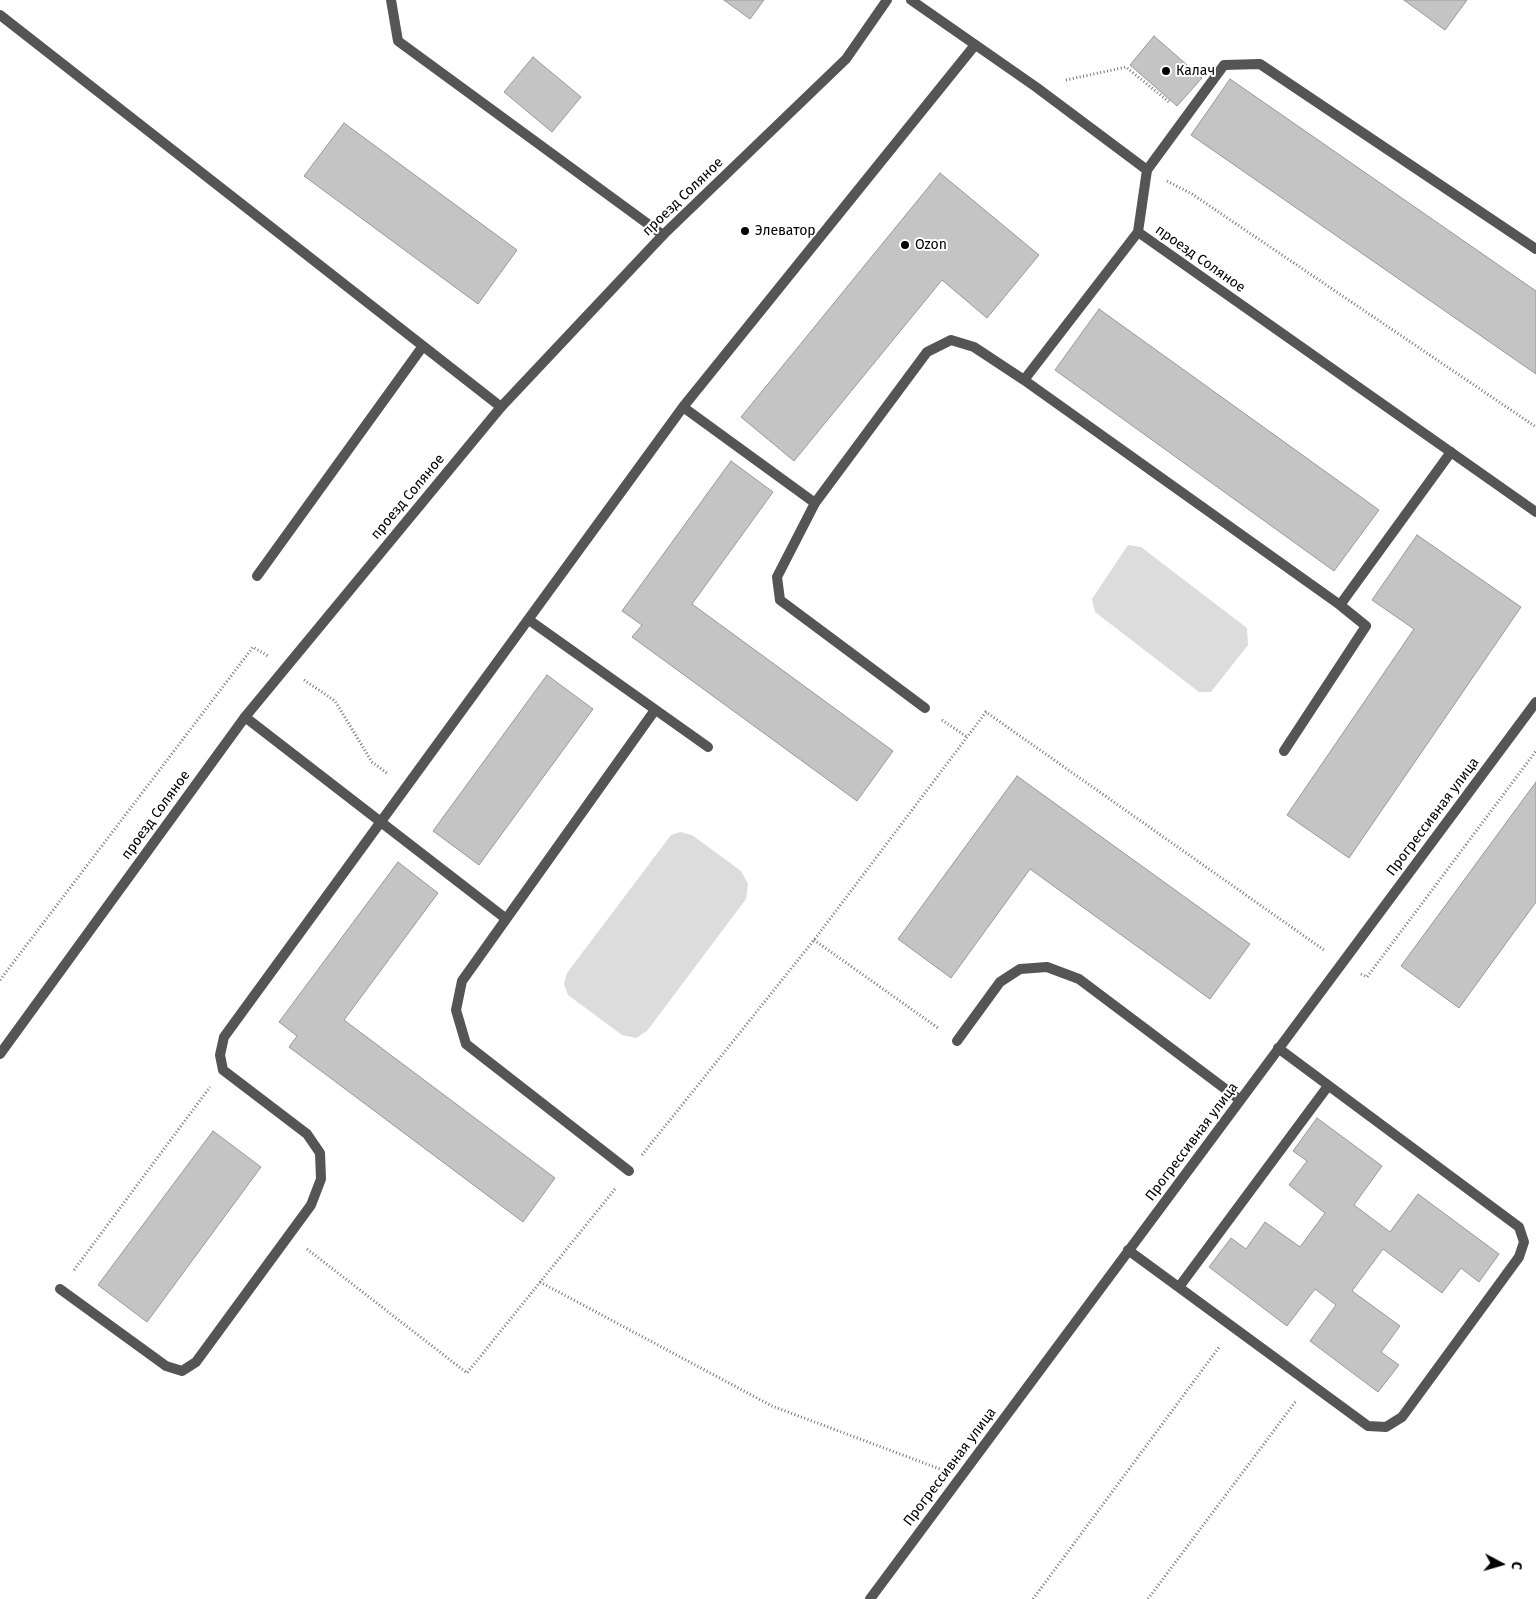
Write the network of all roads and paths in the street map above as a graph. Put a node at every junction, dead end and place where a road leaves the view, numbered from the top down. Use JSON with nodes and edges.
{"nodes":[{"id":1,"x":392,"y":0,"type":"edge"},
{"id":2,"x":887,"y":0,"type":"edge"},
{"id":3,"x":911,"y":0,"type":"edge"},
{"id":4,"x":0,"y":15,"type":"edge"},
{"id":5,"x":975,"y":45,"type":"junction"},
{"id":6,"x":1036,"y":87,"type":"junction"},
{"id":7,"x":1185,"y":115,"type":"junction"},
{"id":8,"x":1147,"y":170,"type":"junction"},
{"id":9,"x":1138,"y":232,"type":"junction"},
{"id":10,"x":663,"y":235,"type":"junction"},
{"id":11,"x":1536,"y":249,"type":"edge"},
{"id":12,"x":423,"y":346,"type":"junction"},
{"id":13,"x":1024,"y":380,"type":"junction"},
{"id":14,"x":500,"y":407,"type":"junction"},
{"id":15,"x":684,"y":407,"type":"junction"},
{"id":16,"x":1536,"y":427,"type":"edge"},
{"id":17,"x":1451,"y":452,"type":"junction"},
{"id":18,"x":815,"y":503,"type":"junction"},
{"id":19,"x":1536,"y":512,"type":"edge"},
{"id":20,"x":257,"y":576,"type":"dead end"},
{"id":21,"x":1340,"y":605,"type":"junction"},
{"id":22,"x":529,"y":620,"type":"junction"},
{"id":23,"x":1536,"y":702,"type":"edge"},
{"id":24,"x":925,"y":708,"type":"joint"},
{"id":25,"x":655,"y":710,"type":"junction"},
{"id":26,"x":245,"y":717,"type":"junction"},
{"id":27,"x":967,"y":737,"type":"junction"},
{"id":28,"x":708,"y":746,"type":"dead end"},
{"id":29,"x":1284,"y":751,"type":"dead end"},
{"id":30,"x":1536,"y":751,"type":"edge"},
{"id":31,"x":382,"y":822,"type":"junction"},
{"id":32,"x":505,"y":918,"type":"junction"},
{"id":33,"x":814,"y":940,"type":"junction"},
{"id":34,"x":1342,"y":962,"type":"junction"},
{"id":35,"x":957,"y":1042,"type":"joint"},
{"id":36,"x":1278,"y":1048,"type":"junction"},
{"id":37,"x":0,"y":1054,"type":"edge"},
{"id":38,"x":223,"y":1070,"type":"junction"},
{"id":39,"x":1328,"y":1086,"type":"junction"},
{"id":40,"x":1240,"y":1100,"type":"junction"},
{"id":41,"x":629,"y":1171,"type":"junction"},
{"id":42,"x":289,"y":1235,"type":"junction"},
{"id":43,"x":1128,"y":1250,"type":"junction"},
{"id":44,"x":540,"y":1282,"type":"junction"},
{"id":45,"x":1179,"y":1287,"type":"junction"},
{"id":46,"x":60,"y":1289,"type":"joint"},
{"id":47,"x":1234,"y":1328,"type":"junction"},
{"id":48,"x":1310,"y":1383,"type":"junction"},
{"id":49,"x":960,"y":1477,"type":"junction"},
{"id":50,"x":870,"y":1599,"type":"edge"},
{"id":51,"x":1033,"y":1599,"type":"edge"},
{"id":52,"x":1148,"y":1599,"type":"edge"}],
"edges":[{"from":1,"to":10,"type":"street"},
{"from":2,"to":10,"type":"street","name":"проезд Соляное"},
{"from":3,"to":5,"type":"street"},
{"from":4,"to":12,"type":"street"},
{"from":5,"to":6,"type":"street"},
{"from":5,"to":15,"type":"street"},
{"from":6,"to":7,"type":"path"},
{"from":6,"to":8,"type":"street"},
{"from":7,"to":8,"type":"street"},
{"from":7,"to":11,"type":"street"},
{"from":8,"to":9,"type":"street","name":"проезд Соляное"},
{"from":8,"to":16,"type":"path"},
{"from":9,"to":13,"type":"street"},
{"from":9,"to":17,"type":"street","name":"проезд Соляное"},
{"from":10,"to":14,"type":"street","name":"проезд Соляное"},
{"from":12,"to":14,"type":"street"},
{"from":12,"to":20,"type":"street"},
{"from":13,"to":18,"type":"street"},
{"from":13,"to":21,"type":"street"},
{"from":14,"to":26,"type":"street","name":"проезд Соляное"},
{"from":15,"to":18,"type":"street"},
{"from":15,"to":22,"type":"street"},
{"from":17,"to":19,"type":"street","name":"проезд Соляное"},
{"from":17,"to":21,"type":"street"},
{"from":18,"to":24,"type":"street"},
{"from":21,"to":29,"type":"street"},
{"from":22,"to":25,"type":"street"},
{"from":22,"to":31,"type":"street"},
{"from":23,"to":34,"type":"street","name":"Прогрессивная улица"},
{"from":24,"to":27,"type":"path"},
{"from":25,"to":28,"type":"street"},
{"from":25,"to":32,"type":"street"},
{"from":26,"to":31,"type":"street"},
{"from":26,"to":37,"type":"street","name":"проезд Соляное"},
{"from":27,"to":33,"type":"path"},
{"from":27,"to":34,"type":"path"},
{"from":30,"to":34,"type":"path"},
{"from":31,"to":32,"type":"street"},
{"from":31,"to":38,"type":"street"},
{"from":32,"to":41,"type":"street"},
{"from":33,"to":35,"type":"path"},
{"from":33,"to":41,"type":"path"},
{"from":34,"to":36,"type":"street","name":"Прогрессивная улица"},
{"from":35,"to":40,"type":"street"},
{"from":36,"to":39,"type":"street"},
{"from":36,"to":40,"type":"street","name":"Прогрессивная улица"},
{"from":38,"to":42,"type":"street"},
{"from":38,"to":46,"type":"path"},
{"from":39,"to":45,"type":"street"},
{"from":39,"to":48,"type":"street"},
{"from":40,"to":43,"type":"street","name":"Прогрессивная улица"},
{"from":41,"to":44,"type":"path"},
{"from":42,"to":44,"type":"path"},
{"from":42,"to":46,"type":"street"},
{"from":43,"to":45,"type":"street"},
{"from":43,"to":49,"type":"street","name":"Прогрессивная улица"},
{"from":44,"to":49,"type":"path"},
{"from":45,"to":47,"type":"street"},
{"from":47,"to":48,"type":"street"},
{"from":47,"to":51,"type":"path"},
{"from":48,"to":52,"type":"path"},
{"from":49,"to":50,"type":"street","name":"Прогрессивная улица"}]}
